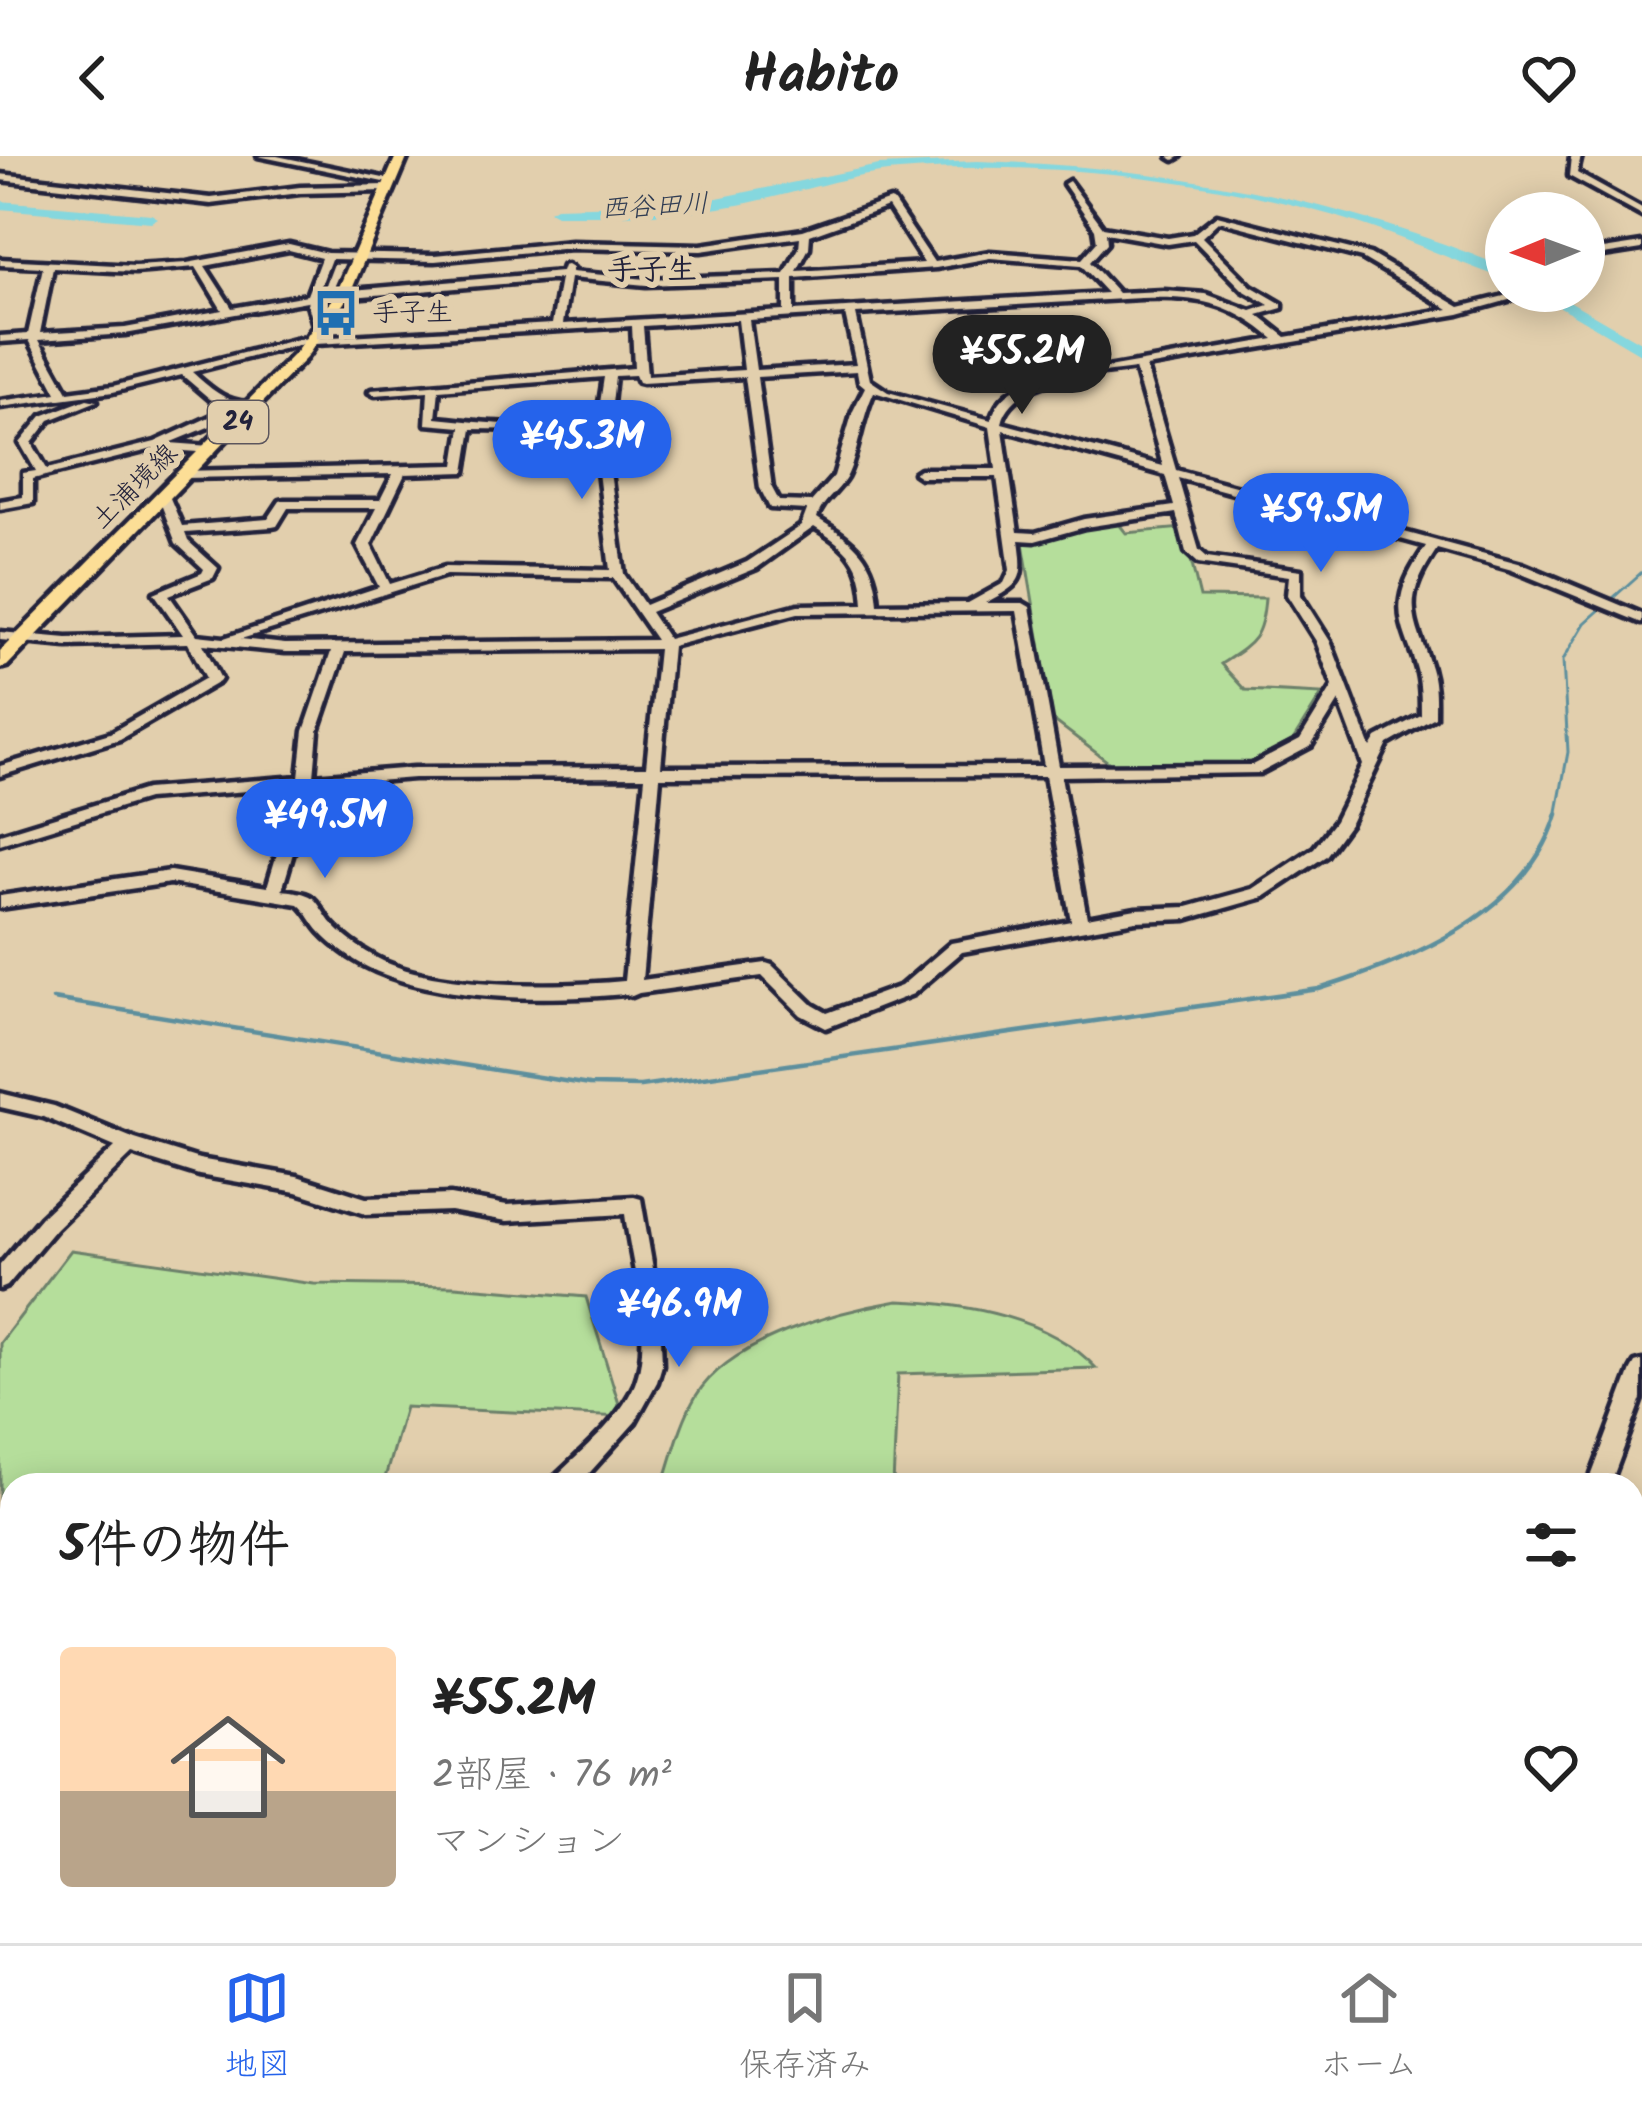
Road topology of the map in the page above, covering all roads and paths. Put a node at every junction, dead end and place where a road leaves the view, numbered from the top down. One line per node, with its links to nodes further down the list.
1 (263, 156): 5 (street)
2 (402, 156): 5 (main road, 土浦境線 / 24)
3 (1576, 156): 7 (street)
4 (0, 176): 5 (street)
5 (388, 184): 15 (main road, 土浦境線 / 24)
6 (1069, 184): 8 (street)
7 (1642, 213)
8 (1100, 229): 10 (street); 17 (street)
9 (805, 232): 11 (street); 20 (street); 22 (street)
10 (1196, 237): 28 (street); 31 (street)
11 (571, 245): 15 (street); 21 (street)
12 (1642, 246): 13 (street)
13 (1605, 252)
14 (327, 256): 15 (street); 19 (street); 25 (street)
15 (359, 257): 23 (main road, 土浦境線 / 24)
16 (0, 262): 18 (street)
17 (1084, 262): 20 (street); 24 (street)
18 (49, 264): 19 (street); 36 (street)
19 (199, 265): 29 (street)
20 (931, 265): 22 (street)
21 (566, 274): 22 (street); 23 (street); 34 (street)
22 (789, 276): 30 (street)
23 (343, 294): 25 (street); 35 (main road, 土浦境線 / 24)
24 (1115, 296): 27 (street); 31 (street)
25 (311, 297): 29 (street); 35 (street)
26 (1485, 304): 28 (street)
27 (850, 311): 30 (street); 40 (street)
28 (1459, 311): 38 (street)
29 (229, 312): 36 (street)
30 (789, 315): 32 (street)
31 (1248, 315): 38 (street)
32 (743, 318): 33 (street); 44 (street)
33 (638, 324): 34 (street); 42 (street)
34 (557, 328): 35 (street)
35 (315, 335): 41 (street); 51 (main road, 土浦境線 / 24)
36 (33, 338): 37 (street); 49 (street)
37 (0, 339)
38 (1284, 341): 39 (street)
39 (1140, 365): 54 (street); 60 (street)
40 (859, 367): 44 (street); 47 (street)
41 (183, 370): 45 (street); 51 (street)
42 (640, 371): 43 (street); 44 (street)
43 (610, 374): 46 (street); 52 (street)
44 (749, 374): 67 (street)
45 (122, 388): 49 (street); 61 (street)
46 (434, 388): 48 (street); 53 (street)
47 (871, 388): 54 (street); 67 (street)
48 (375, 392)
49 (65, 397): 50 (street)
50 (0, 404)
51 (247, 406): 55 (street); 56 (main road, 土浦境線 / 24)
52 (588, 420): 53 (street); 71 (street)
53 (467, 424): 57 (street)
54 (996, 425): 59 (street); 60 (street)
55 (146, 447): 56 (street); 61 (street)
56 (210, 450): 62 (main road, 土浦境線 / 24)
57 (401, 470): 62 (street); 65 (street)
58 (920, 473): 59 (street)
59 (1004, 473): 69 (street)
60 (1173, 473): 66 (street); 70 (street)
61 (44, 474): 64 (street)
62 (185, 474): 63 (main road, 土浦境線 / 24)
63 (160, 500): 68 (street); 78 (main road, 土浦境線 / 24)
64 (0, 505)
65 (383, 505): 68 (street); 72 (street)
66 (1182, 508): 69 (street); 84 (street)
67 (813, 513): 74 (street); 75 (street)
68 (177, 530): 79 (street)
69 (1015, 536): 73 (street)
70 (1434, 543): 76 (street); 85 (street)
71 (617, 574): 72 (street); 75 (street)
72 (387, 591): 80 (street)
73 (964, 605): 74 (street); 87 (street)
74 (871, 606): 81 (street)
75 (642, 610): 81 (street)
76 (1642, 619)
77 (0, 636): 78 (street)
78 (23, 639): 79 (street); 83 (main road, 土浦境線 / 24)
79 (193, 639): 80 (street); 86 (street)
80 (220, 641): 82 (street)
81 (665, 644): 82 (street); 88 (street)
82 (339, 649): 89 (street)
83 (0, 662)
84 (1340, 687): 85 (street); 87 (street)
85 (1370, 764): 93 (street)
86 (0, 771)
87 (1055, 772): 88 (street); 93 (street)
88 (650, 775): 89 (street); 94 (street)
89 (306, 783): 90 (street); 91 (street)
90 (0, 839)
91 (274, 891): 92 (street); 94 (street)
92 (0, 902)
93 (1080, 927): 94 (street)
94 (632, 990)
95 (0, 1100): 96 (street)
96 (129, 1145): 97 (street); 99 (street)
97 (0, 1280)
98 (1642, 1370): 100 (street)
99 (574, 1473)
100 (1603, 1473)

